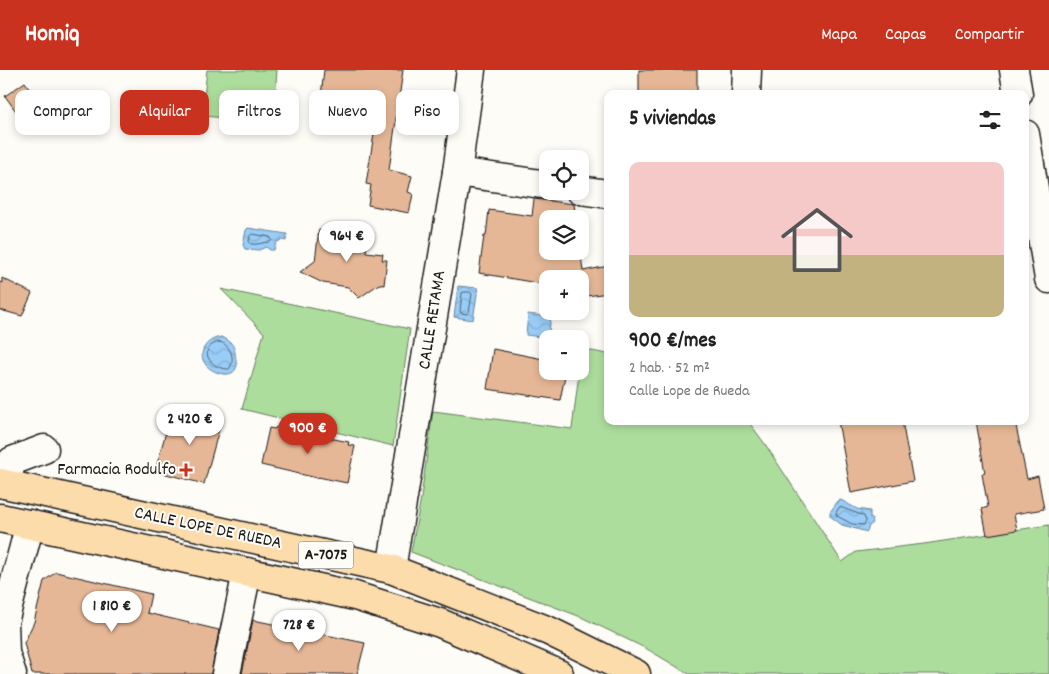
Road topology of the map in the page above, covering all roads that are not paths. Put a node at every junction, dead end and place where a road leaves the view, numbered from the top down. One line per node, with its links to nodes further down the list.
1 (471, 70): 7 (street, CALLE RETAMA)
2 (747, 70): 4 (street)
3 (1014, 70): 5 (street)
4 (746, 90)
5 (1017, 90)
6 (1029, 158): 11 (street)
7 (457, 172): 8 (street); 16 (street, CALLE RETAMA)
8 (539, 185)
9 (589, 191): 10 (street)
10 (604, 193)
11 (1049, 279)
12 (44, 450): 13 (street)
13 (6, 468): 16 (main road, CALLE LOPE DE RUEDA / A-7075)
14 (0, 518): 15 (main road, CALLE LOPE DE RUEDA / A-7075)
15 (30, 524): 17 (main road, CALLE LOPE DE RUEDA / A-7075); 18 (street)
16 (391, 569): 21 (main road, CALLE LOPE DE RUEDA / A-7075)
17 (247, 572): 19 (street); 20 (main road, CALLE LOPE DE RUEDA / A-7075)
18 (12, 674)
19 (226, 674)
20 (560, 674)
21 (636, 674)

